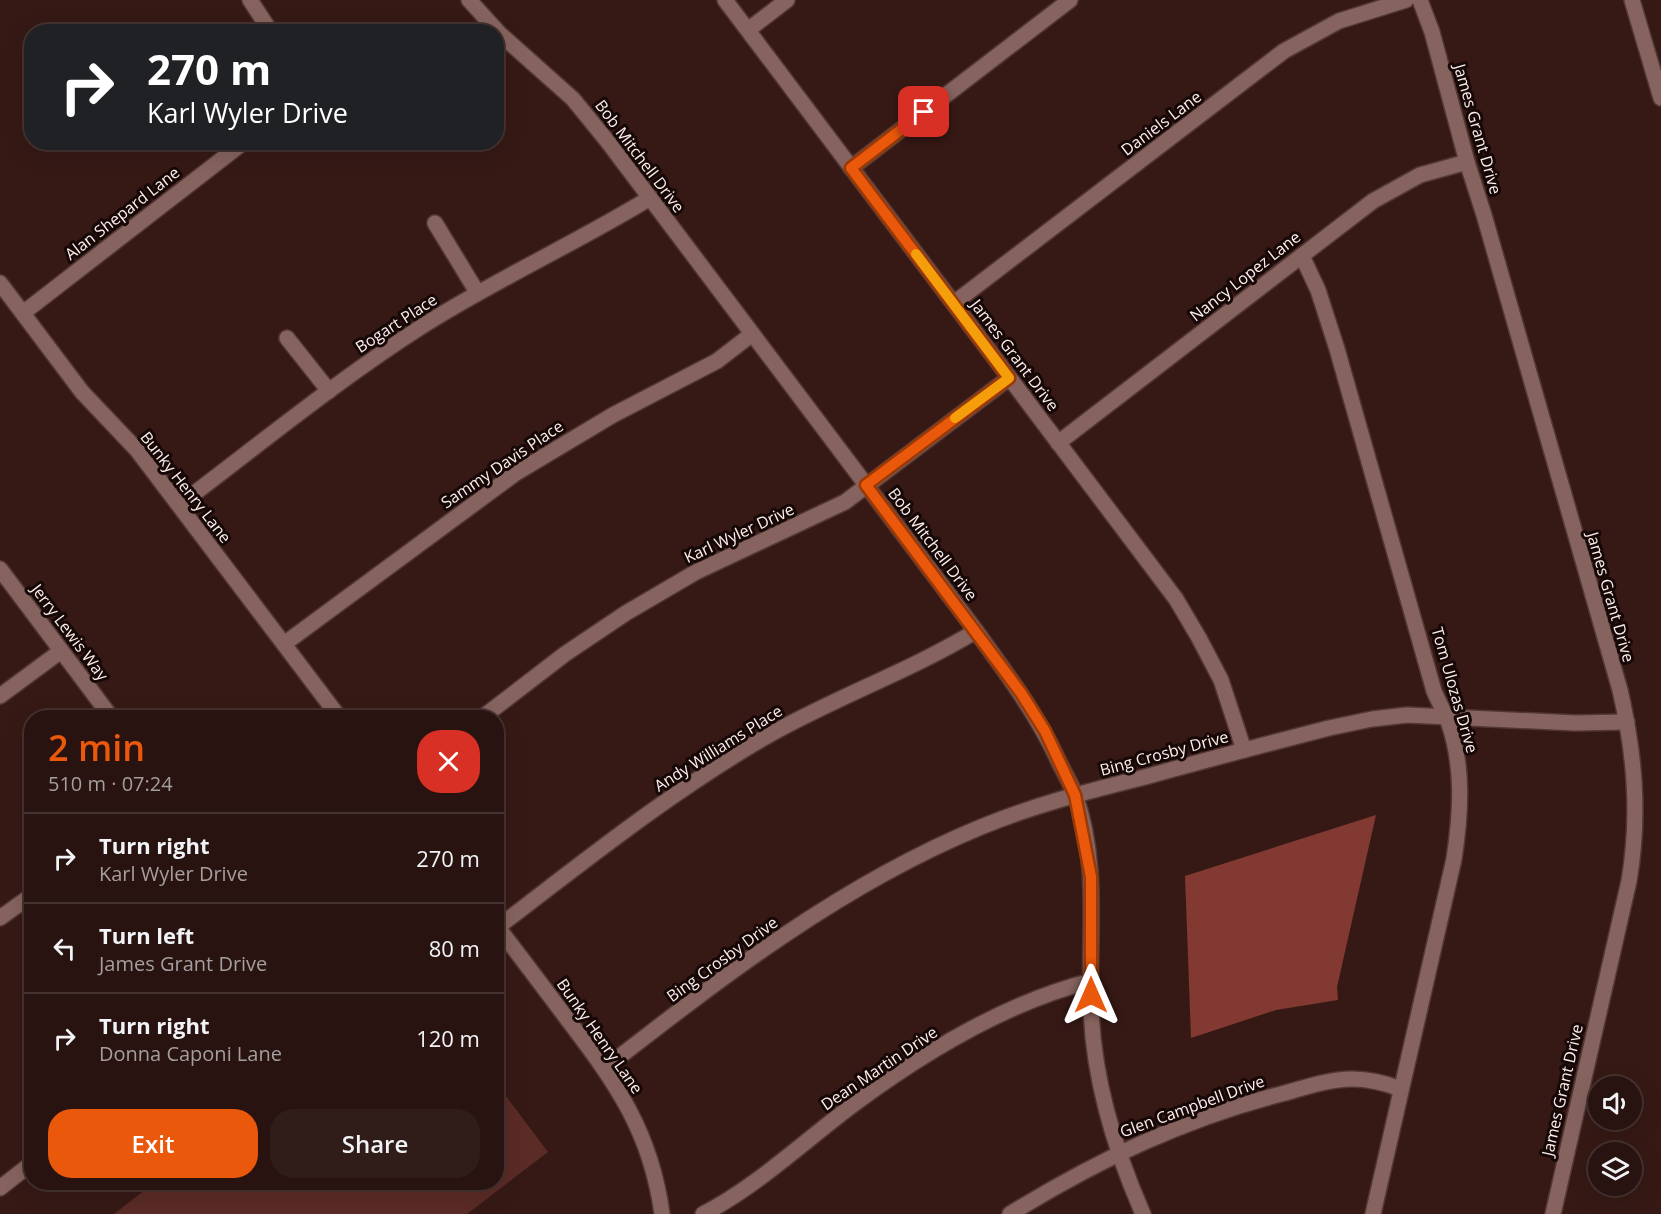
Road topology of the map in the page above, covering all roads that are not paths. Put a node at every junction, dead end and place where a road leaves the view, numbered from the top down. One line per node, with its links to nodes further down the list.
1 (249, 0): 9 (street)
2 (469, 0): 10 (street, Bob Mitchell Drive)
3 (725, 0): 11 (street, James Grant Drive)
4 (787, 0): 11 (street)
5 (1070, 0): 16 (street)
6 (1406, 0): 22 (street, Daniels Lane)
7 (1420, 0): 15 (street, James Grant Drive)
8 (1632, 0): 13 (street)
9 (266, 24)
10 (491, 24)
11 (748, 30): 16 (street, James Grant Drive)
12 (504, 38): 17 (street, Bob Mitchell Drive)
13 (1660, 88)
14 (234, 150): 23 (street, Alan Shepard Lane)
15 (1467, 162): 19 (street, Nancy Lopez Lane); 40 (street, James Grant Drive)
16 (851, 168): 22 (street, James Grant Drive)
17 (650, 198): 21 (street, Bogart Place); 24 (street, Bob Mitchell Drive)
18 (435, 223): 21 (street)
19 (1302, 256): 28 (street, Nancy Lopez Lane); 39 (street, Tom Ulozas Drive)
20 (0, 283): 23 (street, Bunky Henry Lane)
21 (477, 292): 27 (street, Bogart Place)
22 (954, 303): 26 (street, James Grant Drive)
23 (23, 313): 30 (street, Bunky Henry Lane)
24 (752, 334): 29 (street, Bob Mitchell Drive); 33 (street, Sammy Davis Place)
25 (287, 338): 27 (street)
26 (1009, 378): 28 (street, James Grant Drive); 29 (street, Karl Wyler Drive)
27 (328, 391): 30 (street, Bogart Place)
28 (1058, 443): 41 (street, James Grant Drive)
29 (866, 485): 32 (street, Bob Mitchell Drive); 38 (street, Karl Wyler Drive)
30 (179, 505): 33 (street, Bunky Henry Lane)
31 (0, 569): 34 (street, Jerry Lewis Way)
32 (976, 631): 42 (street, Bob Mitchell Drive); 45 (street, Andy Williams Place)
33 (284, 644): 37 (street, Bunky Henry Lane)
34 (61, 651): 35 (street); 36 (street, Jerry Lewis Way)
35 (0, 696)
36 (106, 710)
37 (334, 710)
38 (492, 710)
39 (1447, 719): 40 (street, Bing Crosby Drive); 41 (street, Bing Crosby Drive); 49 (street, Tom Ulozas Drive)
40 (1627, 722): 58 (street, James Grant Drive)
41 (1244, 750): 42 (street, Bing Crosby Drive)
42 (1075, 795): 47 (street, Bob Mitchell Drive); 48 (street, Bing Crosby Drive)
43 (24, 901): 44 (street)
44 (0, 918)
45 (504, 921)
46 (504, 935): 48 (street, Bunky Henry Lane)
47 (1091, 981): 50 (street, Bob Mitchell Drive); 54 (street, Dean Martin Drive)
48 (605, 1068): 53 (street, Bunky Henry Lane)
49 (1401, 1089): 50 (street, Glen Campbell Drive); 57 (street, Tom Ulozas Drive)
50 (1120, 1151): 55 (street, Glen Campbell Drive); 56 (street, Bob Mitchell Drive)
51 (24, 1169): 52 (street)
52 (0, 1188)
53 (662, 1214)
54 (703, 1214)
55 (1010, 1214)
56 (1143, 1214)
57 (1373, 1214)
58 (1553, 1214)

